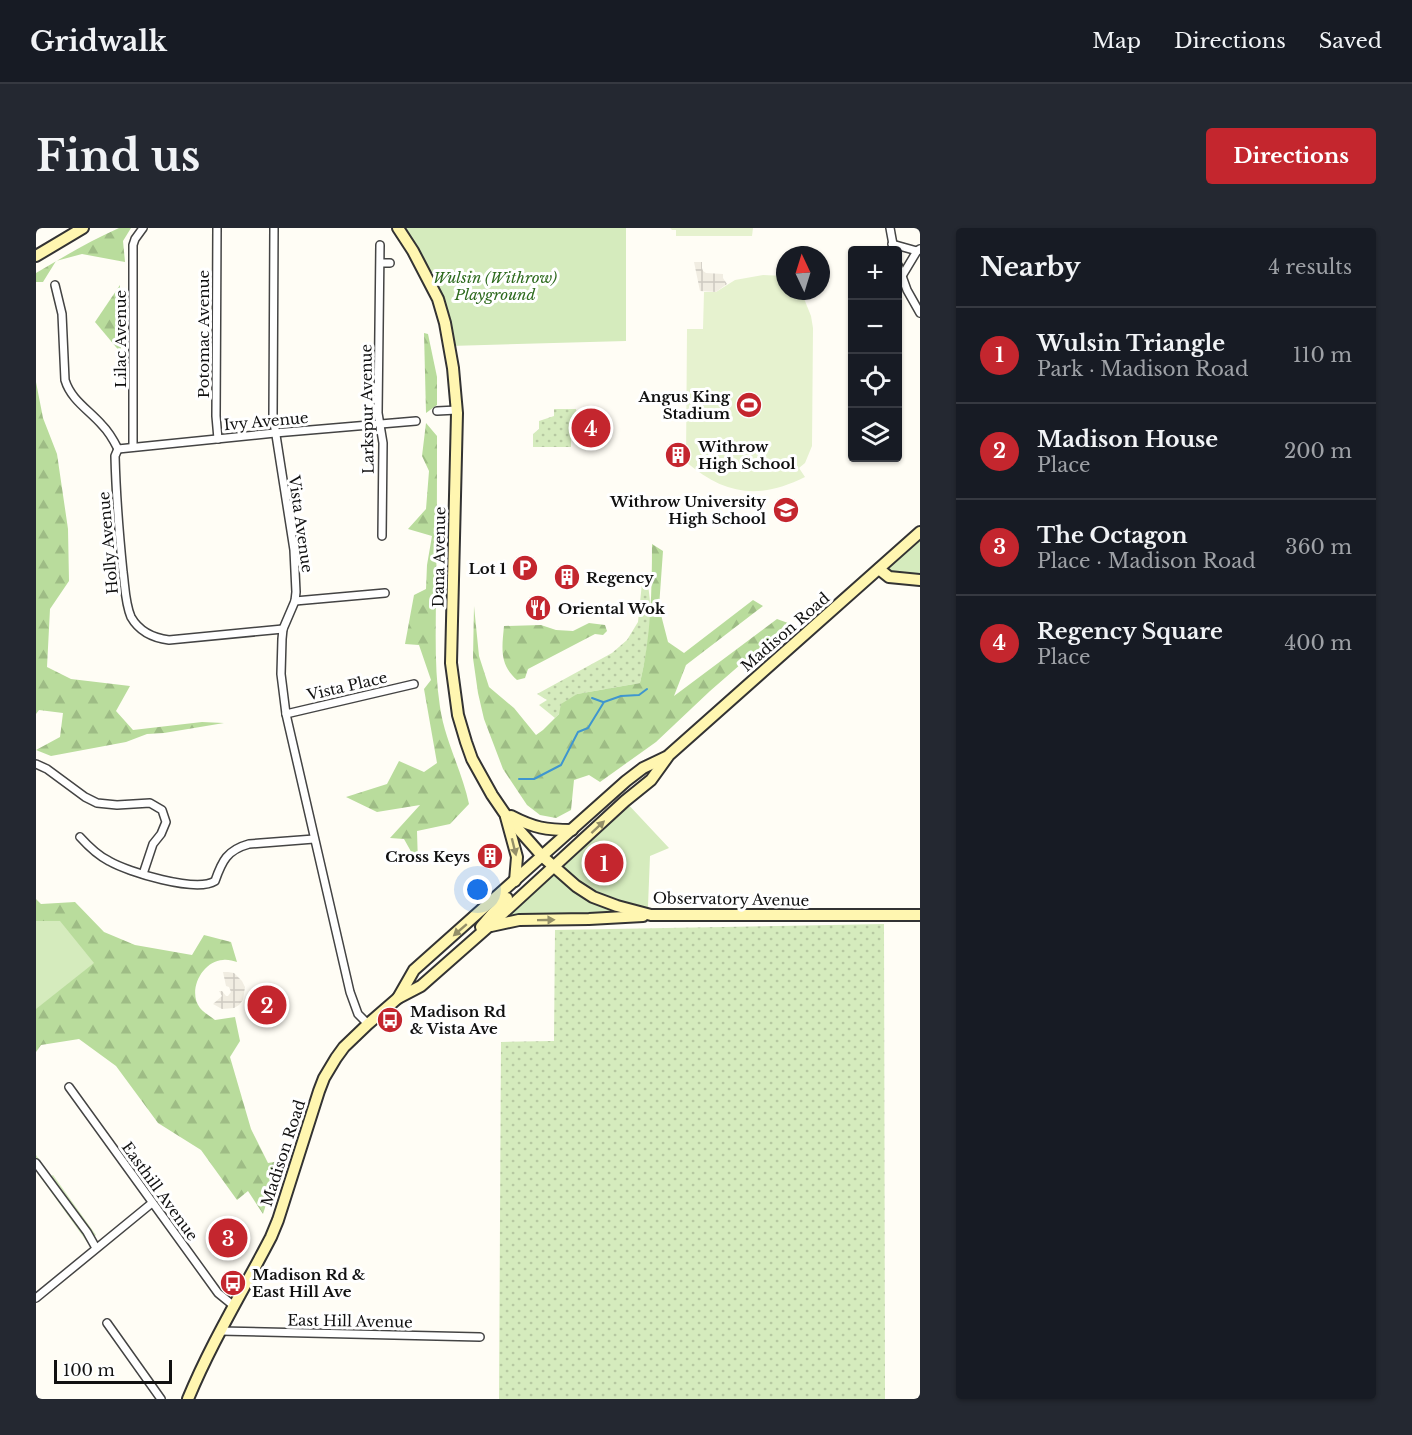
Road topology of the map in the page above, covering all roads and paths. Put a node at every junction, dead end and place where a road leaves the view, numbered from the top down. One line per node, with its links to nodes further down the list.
1 (83, 228): 11 (main road)
2 (217, 228): 22 (street, Potomac Avenue)
3 (274, 228): 21 (street, Vista Avenue)
4 (398, 228): 17 (main road, Dana Avenue)
5 (890, 228): 8 (street)
6 (141, 230): 23 (street, Lilac Avenue)
7 (380, 245): 13 (street, Larkspur Avenue)
8 (893, 246)
9 (902, 248): 10 (street)
10 (918, 250): 14 (street)
11 (36, 256)
12 (390, 262): 13 (street)
13 (381, 263): 20 (street, Larkspur Avenue)
14 (902, 276): 16 (street)
15 (55, 285): 24 (street)
16 (920, 313)
17 (457, 410): 18 (street); 36 (main road, Dana Avenue)
18 (437, 411)
19 (416, 421): 20 (street, Ivy Avenue)
20 (380, 423): 21 (street, Ivy Avenue); 26 (street, Larkspur Avenue)
21 (275, 433): 22 (street, Ivy Avenue); 30 (street, Vista Avenue)
22 (218, 439): 23 (street, Ivy Avenue)
23 (133, 447): 24 (street, Ivy Avenue)
24 (118, 449): 31 (street, Holly Avenue)
25 (920, 532): 27 (main road, Madison Road)
26 (382, 536)
27 (879, 569): 28 (main road); 34 (main road, Madison Road)
28 (920, 580)
29 (385, 593): 30 (street)
30 (295, 601): 31 (street, Vista Avenue)
31 (283, 629): 33 (street, Vista Avenue)
32 (414, 684): 33 (street, Vista Place)
33 (285, 714): 39 (street, Vista Avenue)
34 (669, 755): 37 (main road, Madison Road); 41 (main road, Madison Road, one-way to 34)
35 (36, 764): 42 (street)
36 (505, 814): 37 (main road); 40 (main road, Dana Avenue); 43 (main road, one-way to 43)
37 (572, 830): 40 (main road, Madison Road)
38 (80, 837): 42 (street)
39 (314, 840): 42 (street); 49 (street, Vista Avenue)
40 (543, 856): 41 (main road, Dana Avenue); 43 (main road, Madison Road); 47 (main road)
41 (555, 867): 44 (main road, Observatory Avenue); 46 (main road, Madison Road)
42 (143, 874)
43 (515, 882): 48 (main road, Madison Road, one-way to 48)
44 (651, 915): 45 (main road, Observatory Avenue); 46 (main road, one-way to 44)
45 (920, 915)
46 (488, 927): 47 (main road, Madison Road)
47 (467, 946): 48 (main road, Madison Road)
48 (398, 998): 49 (main road, Madison Road)
49 (368, 1024): 55 (main road, Madison Road)
50 (69, 1087): 52 (street, Easthill Avenue)
51 (36, 1163): 53 (street)
52 (152, 1203): 53 (street); 55 (street, Easthill Avenue)
53 (96, 1248): 54 (street)
54 (36, 1298)
55 (234, 1305): 57 (main road, Madison Road)
56 (107, 1323): 59 (street)
57 (220, 1331): 58 (street, East Hill Avenue); 60 (main road, Madison Road)
58 (480, 1337)
59 (161, 1399)
60 (188, 1399)

